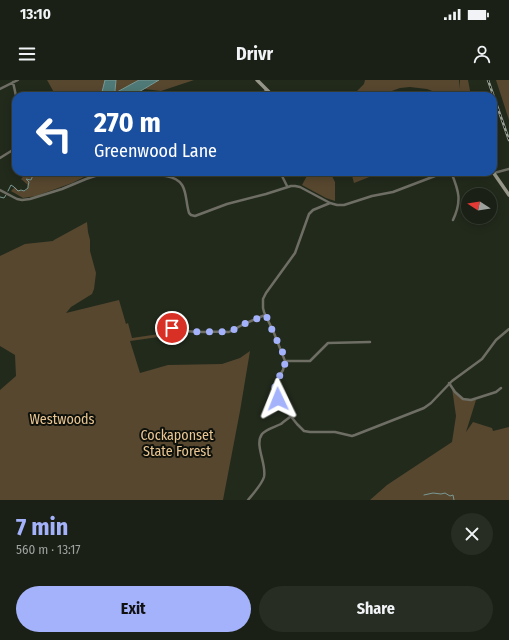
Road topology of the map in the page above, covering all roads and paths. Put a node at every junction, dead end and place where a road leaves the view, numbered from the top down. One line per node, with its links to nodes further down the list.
1 (18, 80): 3 (street)
2 (257, 80): 5 (main road)
3 (13, 82): 4 (street); 6 (street)
4 (0, 88)
5 (266, 90): 7 (main road)
6 (15, 92)
7 (268, 92)
8 (12, 150): 9 (street)
9 (0, 158)
10 (509, 169): 11 (street)
11 (497, 172)
12 (95, 176): 20 (street)
13 (163, 176): 18 (street)
14 (282, 176): 19 (street)
15 (435, 176): 22 (street)
16 (453, 176): 23 (street)
17 (496, 176): 21 (main road)
18 (172, 177): 19 (street)
19 (286, 186): 22 (street)
20 (0, 190)
21 (509, 195)
22 (330, 203): 24 (street)
23 (453, 220)
24 (266, 315): 25 (street); 28 (street)
25 (172, 328)
26 (509, 329): 29 (street)
27 (370, 342): 28 (street)
28 (285, 361): 31 (street)
29 (449, 383): 30 (street); 31 (street)
30 (500, 388)
31 (291, 416): 32 (street)
32 (248, 500)

